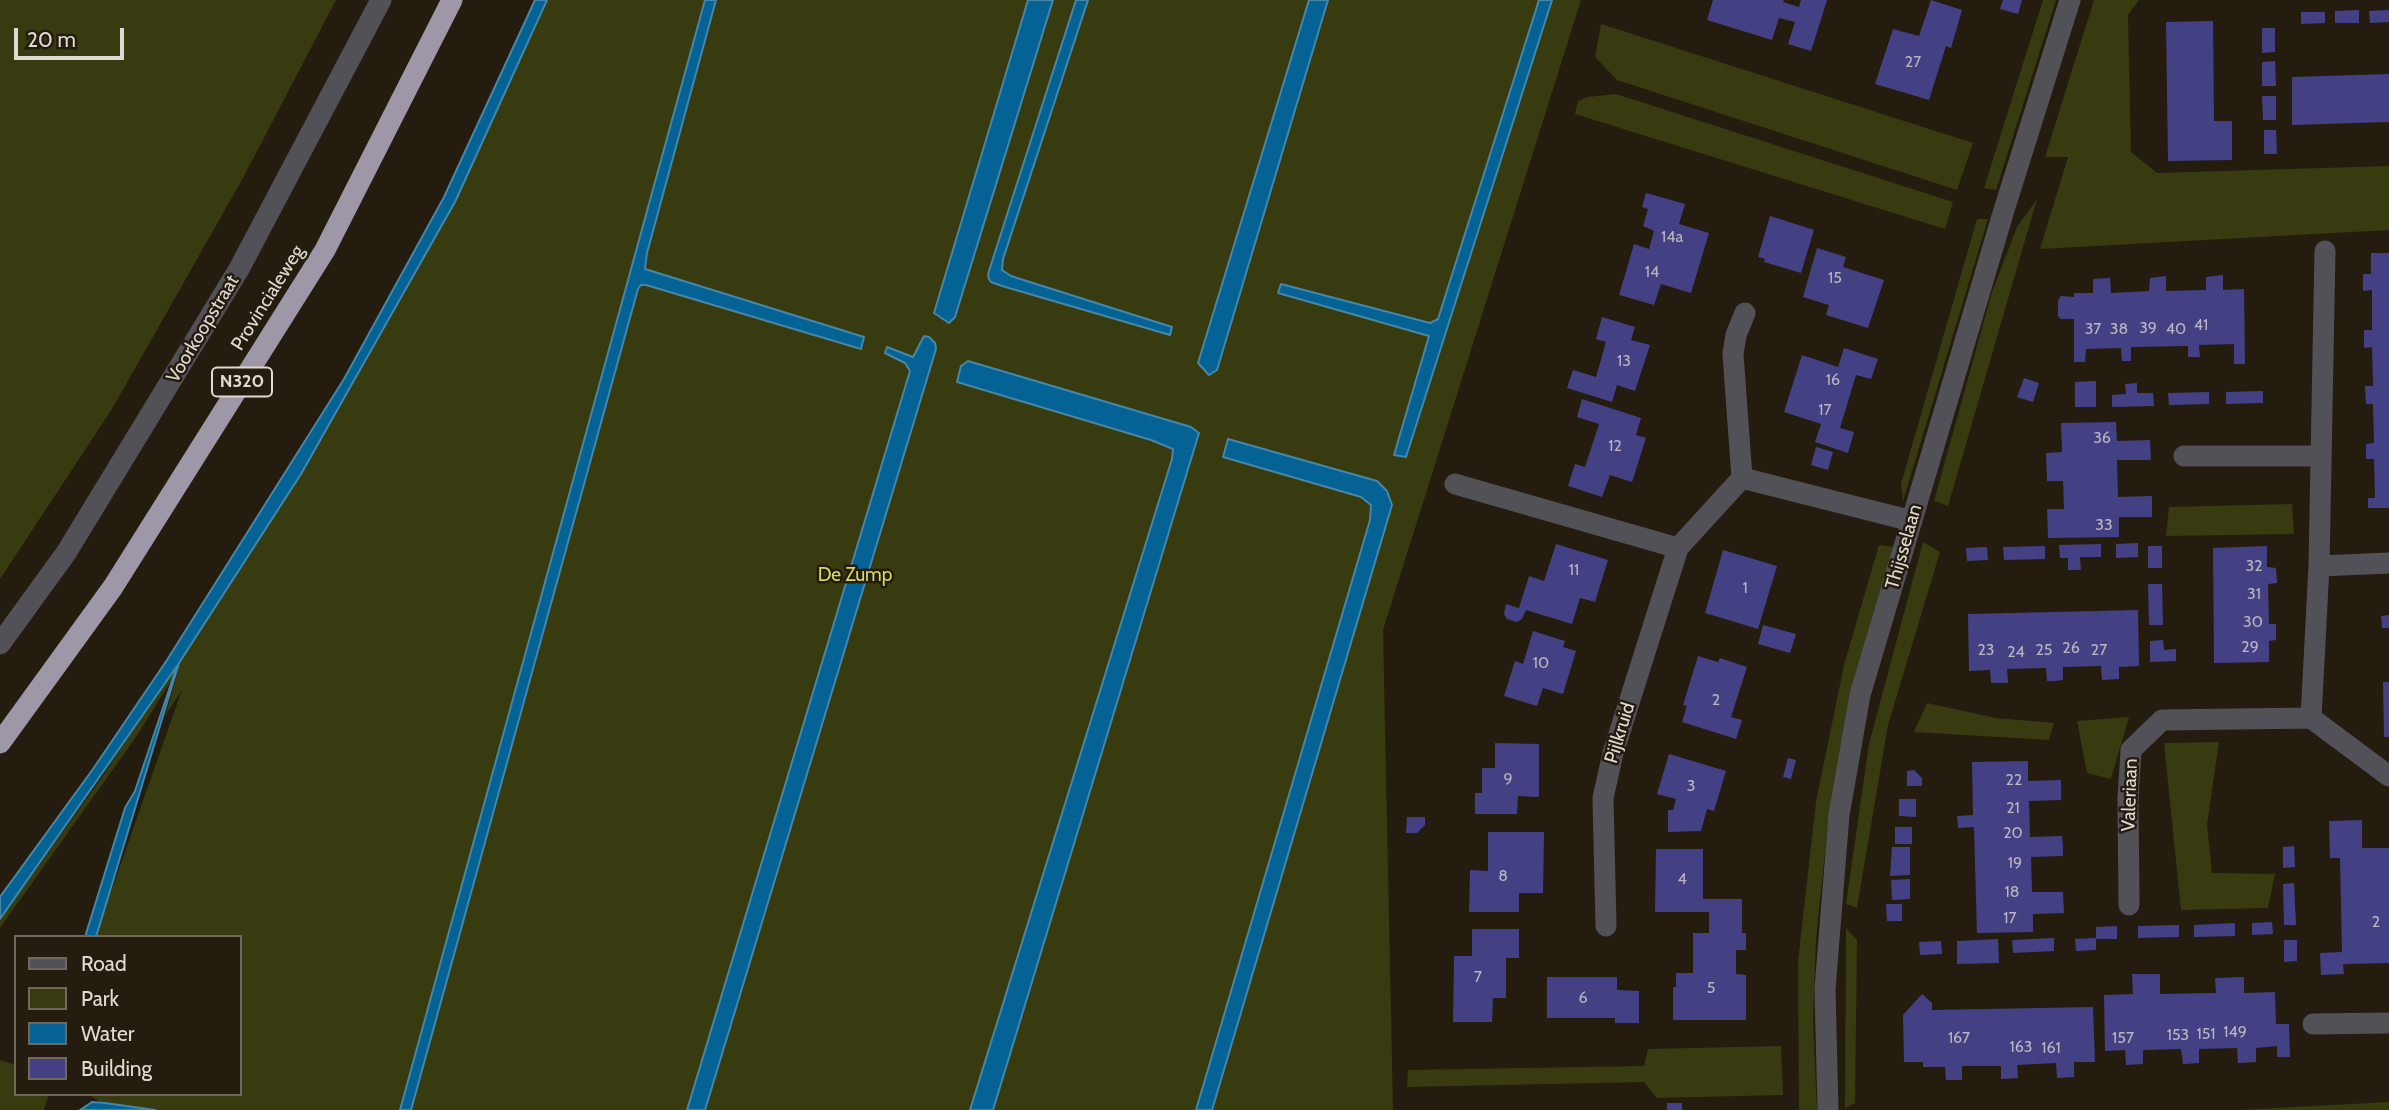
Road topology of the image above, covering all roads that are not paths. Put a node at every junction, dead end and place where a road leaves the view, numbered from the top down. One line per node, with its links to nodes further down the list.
1 (381, 0): 14 (street, Voorkoopstraat)
2 (452, 0): 16 (highway, Provincialeweg / N320)
3 (2070, 0): 10 (street, Thijsselaan)
4 (2325, 251): 7 (street)
5 (1745, 313): 8 (street)
6 (2184, 456): 7 (street)
7 (2321, 456): 13 (street)
8 (1742, 478): 10 (street); 11 (street, Pijlkruid)
9 (1455, 484): 11 (street)
10 (1912, 521): 22 (street, Thijsselaan)
11 (1678, 548): 19 (street, Pijlkruid)
12 (2389, 562): 13 (street)
13 (2319, 566): 15 (street)
14 (0, 644)
15 (2311, 718): 17 (street); 18 (street, Valeriaan)
16 (0, 743)
17 (2389, 776)
18 (2129, 905)
19 (1606, 926)
20 (2389, 1023): 21 (street)
21 (2313, 1024)
22 (1828, 1110)

